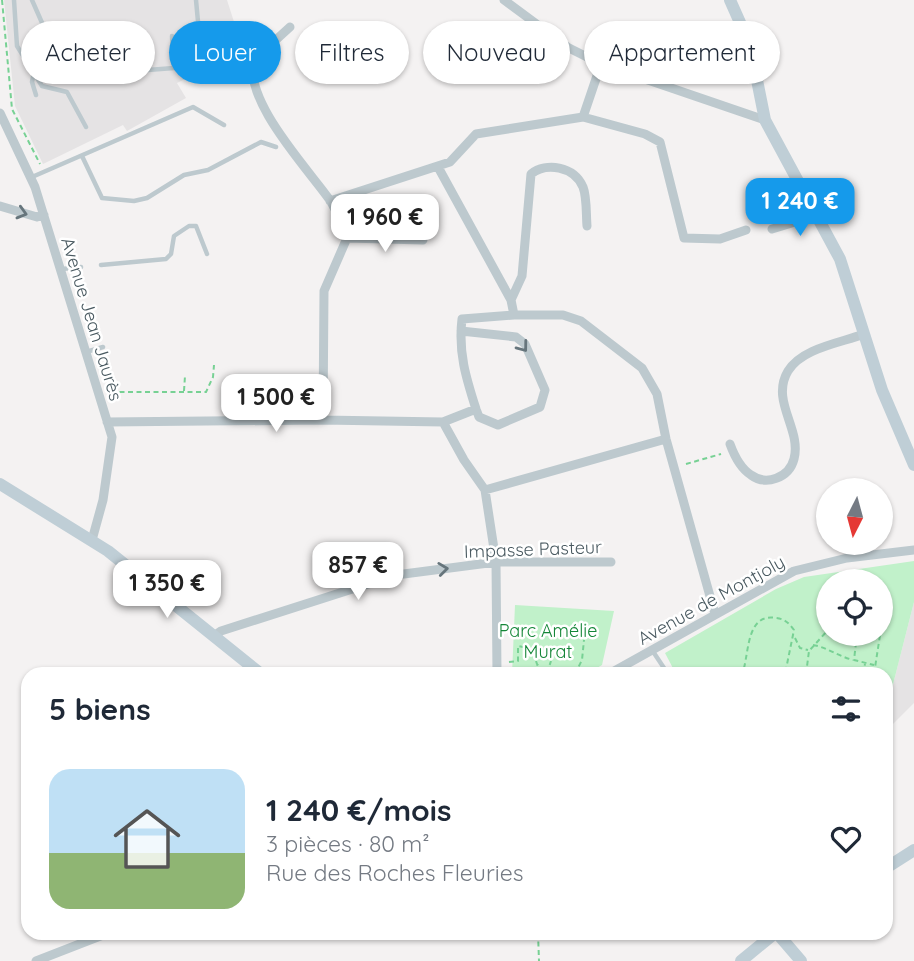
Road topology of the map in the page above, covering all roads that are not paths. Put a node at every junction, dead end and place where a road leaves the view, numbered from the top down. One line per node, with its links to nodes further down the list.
1 (13, 0): 8 (lane)
2 (32, 0): 10 (lane)
3 (196, 0): 6 (lane)
4 (504, 0): 9 (street)
5 (730, 0): 18 (street)
6 (198, 21)
7 (290, 27): 25 (street)
8 (21, 52)
9 (584, 56)
10 (169, 68)
11 (33, 84): 15 (lane)
12 (41, 84): 20 (lane)
13 (594, 84): 17 (street)
14 (660, 84): 18 (street)
15 (36, 95)
16 (0, 113): 24 (street, Avenue Jean Jaurès)
17 (583, 117): 23 (street); 31 (street)
18 (765, 120): 28 (street)
19 (223, 125): 22 (lane)
20 (86, 127)
21 (275, 147): 22 (lane)
22 (82, 156): 24 (lane)
23 (438, 167): 25 (street); 38 (street)
24 (31, 178): 27 (street, Avenue Jean Jaurès)
25 (330, 201): 32 (street)
26 (0, 206): 27 (street, one-way to 27)
27 (44, 215): 37 (street, Avenue Jean Jaurès)
28 (818, 215): 30 (street); 41 (street)
29 (587, 226): 38 (street)
30 (772, 229)
31 (746, 230)
32 (347, 238): 33 (street); 45 (street)
33 (423, 240)
34 (206, 254): 35 (lane)
35 (101, 265)
36 (81, 267): 37 (lane)
37 (61, 269): 43 (street, Avenue Jean Jaurès)
38 (511, 300): 39 (street)
39 (514, 315): 40 (street); 48 (street)
40 (461, 331): 44 (street); 44 (street, one-way to 44)
41 (864, 334): 49 (street); 50 (street)
42 (103, 347): 43 (lane)
43 (85, 352): 46 (street, Avenue Jean Jaurès)
44 (476, 409): 47 (street)
45 (323, 419): 46 (street); 47 (street)
46 (107, 422): 53 (street, Avenue Jean Jaurès)
47 (443, 422): 52 (street)
48 (666, 439): 52 (street); 57 (street)
49 (731, 447)
50 (913, 460)
51 (0, 484): 53 (street)
52 (485, 490): 55 (street)
53 (92, 540): 58 (street)
54 (914, 550): 57 (street, Avenue de Montjoly)
55 (496, 562): 56 (street, Impasse Pasteur); 58 (street, Impasse Pasteur, one-way to 55); 61 (street)
56 (611, 562)
57 (715, 614): 59 (street, Avenue de Montjoly)
58 (214, 636): 60 (street)
59 (652, 650): 62 (street, Avenue de Montjoly); 63 (lane)
60 (252, 667)
61 (498, 667)
62 (622, 667)
63 (663, 667)
64 (914, 850): 65 (street)
65 (893, 864)
66 (90, 940): 69 (street)
67 (767, 940): 70 (street)
68 (782, 940): 71 (street)
69 (36, 961)
70 (741, 961)
71 (801, 961)

